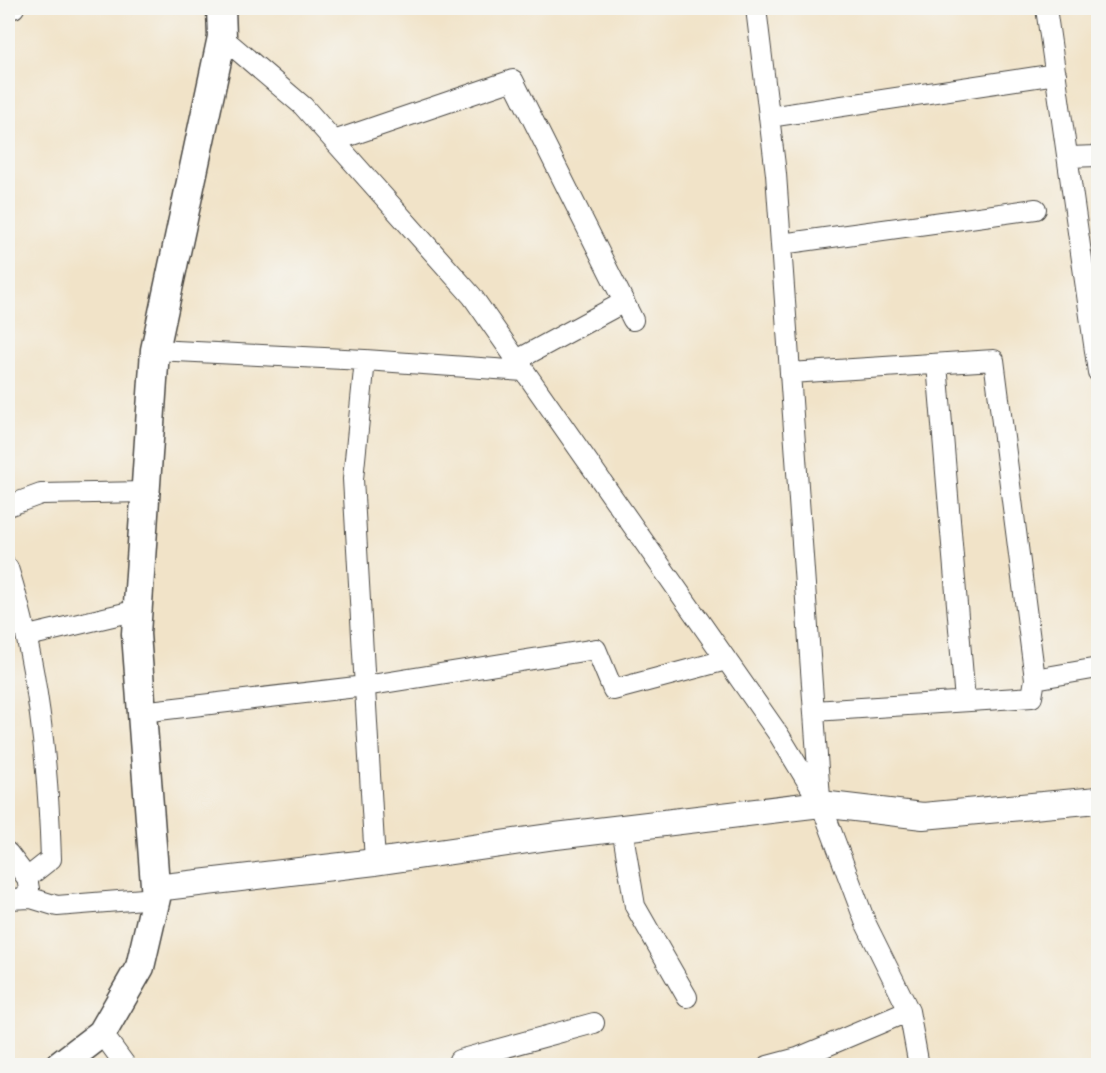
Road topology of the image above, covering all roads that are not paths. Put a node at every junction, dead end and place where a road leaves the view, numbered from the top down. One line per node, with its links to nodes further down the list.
1 (8, 8): 2 (street)
2 (14, 8)
3 (221, 8): 6 (main road)
4 (756, 8): 8 (street)
5 (1046, 8): 7 (street)
6 (222, 37): 9 (street); 16 (main road)
7 (1056, 74): 8 (street); 11 (street)
8 (769, 117): 13 (street)
9 (334, 141): 14 (street); 20 (street)
10 (1098, 156): 11 (street)
11 (1068, 157): 17 (street)
12 (1036, 209): 13 (street)
13 (781, 244): 22 (street)
14 (624, 302): 15 (street); 20 (street)
15 (633, 320)
16 (155, 350): 18 (street); 23 (main road)
17 (1097, 350): 21 (street)
18 (365, 360): 20 (street); 31 (street)
19 (938, 364): 22 (street); 30 (street); 32 (street)
20 (520, 366): 28 (street)
21 (1098, 372)
22 (790, 373): 33 (street)
23 (146, 492): 24 (street); 26 (main road)
24 (8, 506)
25 (8, 568): 27 (street)
26 (138, 610): 27 (street); 34 (main road)
27 (27, 636): 40 (street)
28 (726, 660): 31 (street); 36 (street)
29 (1098, 668): 30 (street)
30 (1035, 680): 32 (street)
31 (365, 686): 34 (street); 39 (street)
32 (965, 701): 33 (street)
33 (814, 711): 36 (street)
34 (141, 712): 41 (main road)
35 (1098, 800): 36 (street)
36 (820, 804): 37 (street); 45 (street)
37 (622, 828): 39 (street); 44 (street)
38 (8, 853): 40 (street)
39 (375, 862): 41 (street)
40 (27, 878): 42 (street)
41 (156, 893): 42 (street); 47 (main road)
42 (31, 898): 43 (street)
43 (8, 899)
44 (687, 998)
45 (909, 1011): 48 (street); 53 (street)
46 (594, 1023): 51 (street)
47 (102, 1033): 49 (main road); 50 (street)
48 (799, 1062): 52 (street)
49 (58, 1065)
50 (126, 1065)
51 (460, 1065)
52 (768, 1065)
53 (919, 1065)

